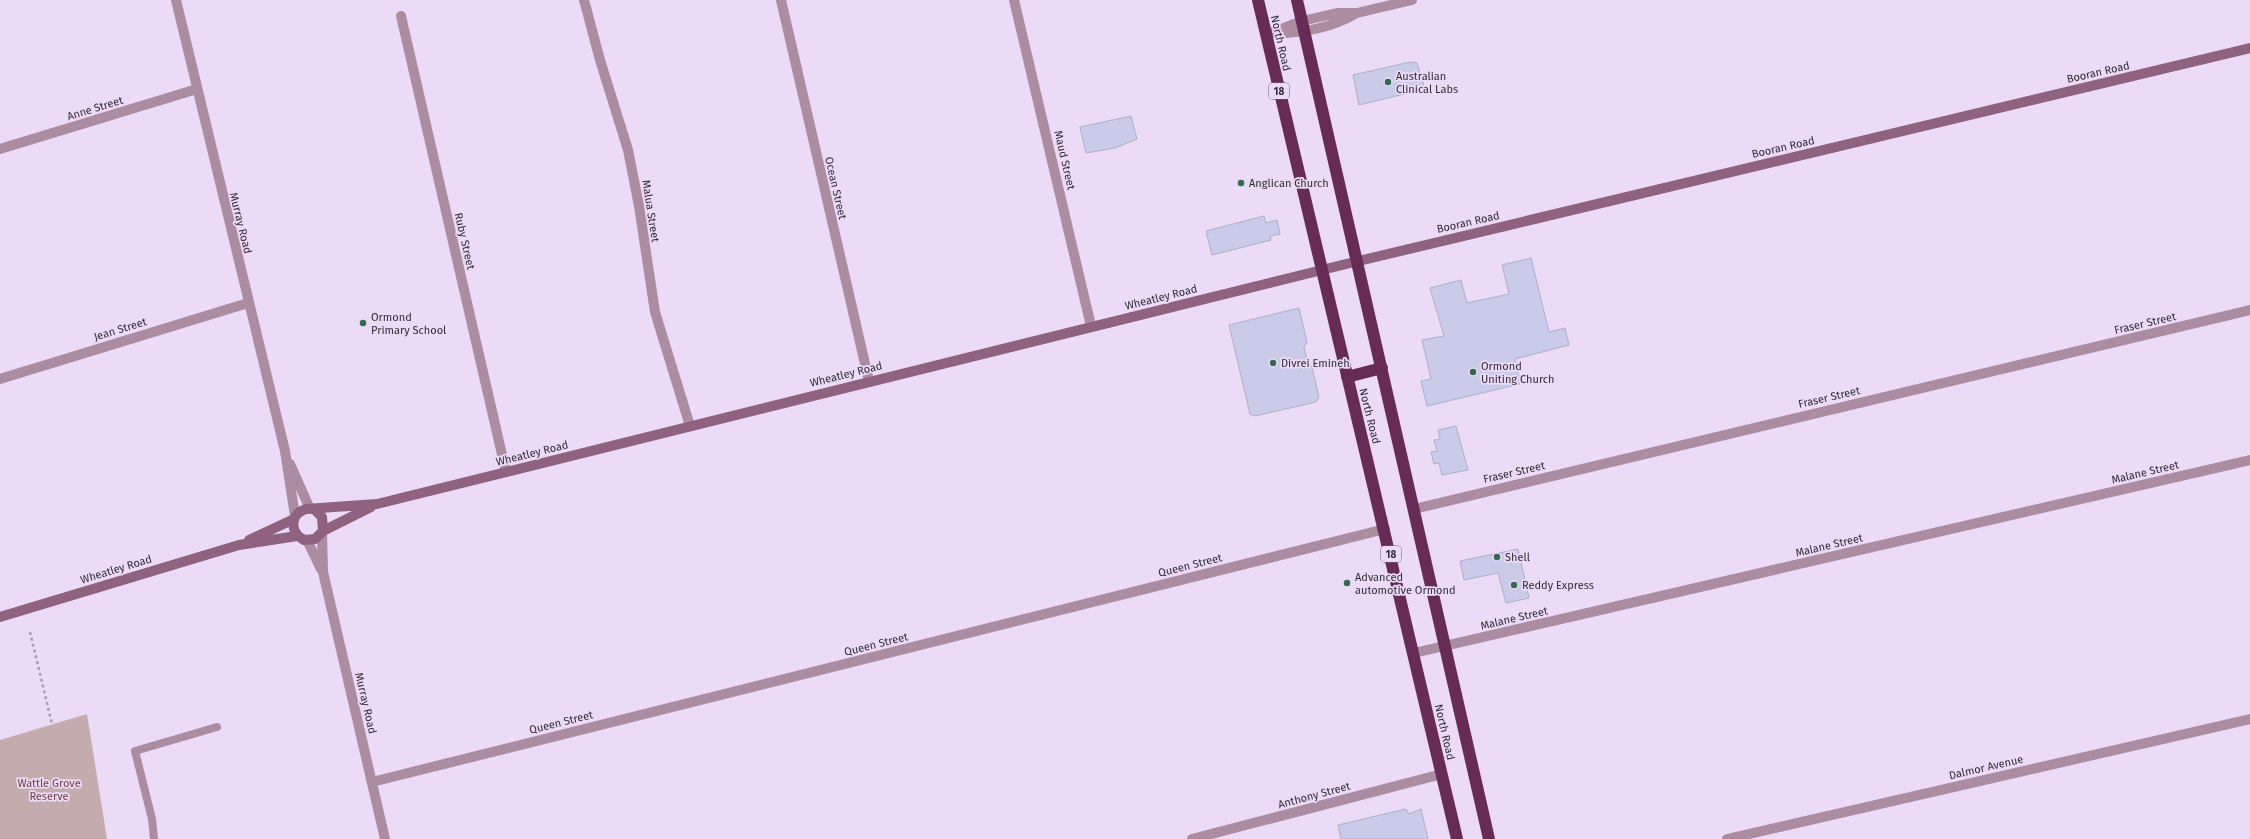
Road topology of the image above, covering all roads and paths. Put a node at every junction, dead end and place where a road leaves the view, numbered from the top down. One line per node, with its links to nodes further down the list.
1 (176, 0): 12 (street, Murray Road)
2 (584, 0): 23 (street, Malua Street)
3 (781, 0): 22 (street, Ocean Street)
4 (1014, 0): 18 (street, Maud Street)
5 (1258, 0): 10 (highway, North Road / 18)
6 (1297, 0): 9 (highway, North Road)
7 (1412, 0): 9 (street)
8 (401, 16): 26 (street, Ruby Street)
9 (1304, 26): 10 (street); 14 (highway, North Road)
10 (1266, 35): 15 (highway, North Road / 18)
11 (2250, 48): 14 (street, Booran Road)
12 (197, 89): 13 (street, Anne Street); 16 (street, Murray Road)
13 (0, 149)
14 (1358, 261): 15 (street, Booran Road); 19 (highway, North Road)
15 (1322, 270): 18 (street, Wheatley Road); 20 (highway, North Road / 18)
16 (248, 303): 21 (street, Jean Street); 24 (street, Murray Road)
17 (2250, 310): 28 (street, Fraser Street)
18 (1092, 326): 22 (street, Wheatley Road)
19 (1382, 368): 20 (highway); 28 (highway, North Road)
20 (1347, 377): 31 (highway, North Road / 18)
21 (0, 379)
22 (869, 381): 23 (street, Wheatley Road)
23 (690, 426): 26 (street, Wheatley Road)
24 (284, 451): 29 (street, Murray Road); 30 (street, Murray Road)
25 (2250, 460): 39 (street, Malane Street)
26 (506, 472): 27 (street, Wheatley Road)
27 (377, 504): 29 (street, Wheatley Road); 32 (street, Wheatley Road)
28 (1414, 509): 39 (highway, North Road)
29 (312, 510): 30 (street); 32 (street)
30 (294, 518): 33 (street); 35 (street, Wheatley Road)
31 (1385, 529): 40 (highway, North Road / 18); 45 (street, Queen Street)
32 (322, 532): 34 (street); 36 (street, Murray Road)
33 (297, 536): 34 (street); 35 (street, Wheatley Road)
34 (307, 540): 36 (street, Murray Road)
35 (238, 545): 37 (street, Wheatley Road)
36 (323, 572): 45 (street, Murray Road)
37 (0, 617)
38 (30, 632): 42 (path)
39 (1444, 646): 40 (street, Malane Street); 50 (highway, North Road)
40 (1414, 653): 44 (highway, North Road / 18)
41 (2250, 719): 51 (street, Dalmor Avenue)
42 (52, 724)
43 (217, 727): 46 (lane)
44 (1442, 774): 48 (street, Anthony Street); 49 (highway, North Road / 18)
45 (372, 782): 47 (street, Murray Road)
46 (154, 839)
47 (386, 839)
48 (1192, 839)
49 (1457, 839)
50 (1489, 839)
51 (1726, 839)

